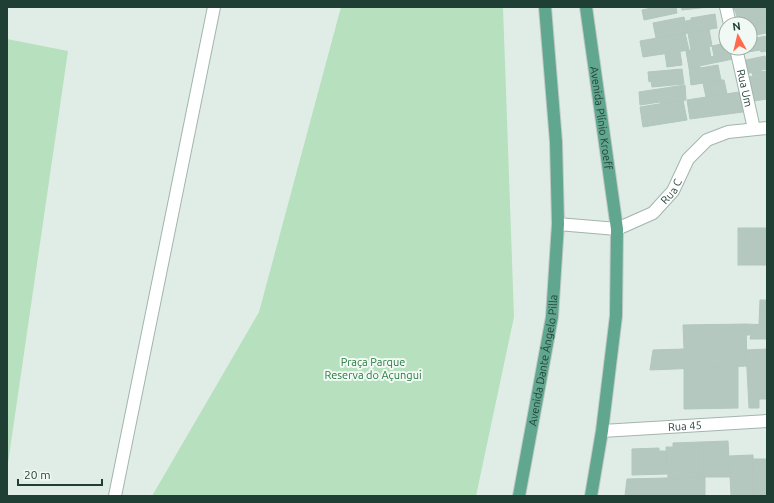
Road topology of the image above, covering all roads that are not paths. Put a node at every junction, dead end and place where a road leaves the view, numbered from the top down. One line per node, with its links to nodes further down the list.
1 (214, 7): 11 (street)
2 (545, 7): 7 (main road)
3 (586, 7): 8 (main road, Avenida Plínio Kroeff)
4 (738, 56): 6 (street, Rua Um)
5 (767, 128): 6 (street, Rua C)
6 (754, 129): 8 (street, Rua C)
7 (558, 224): 8 (street, Rua C); 12 (main road, Avenida Dante Ângelo Pilla)
8 (617, 229): 10 (main road)
9 (767, 421): 10 (street, Rua 45)
10 (602, 431): 13 (main road)
11 (115, 496)
12 (519, 496)
13 (590, 496)

